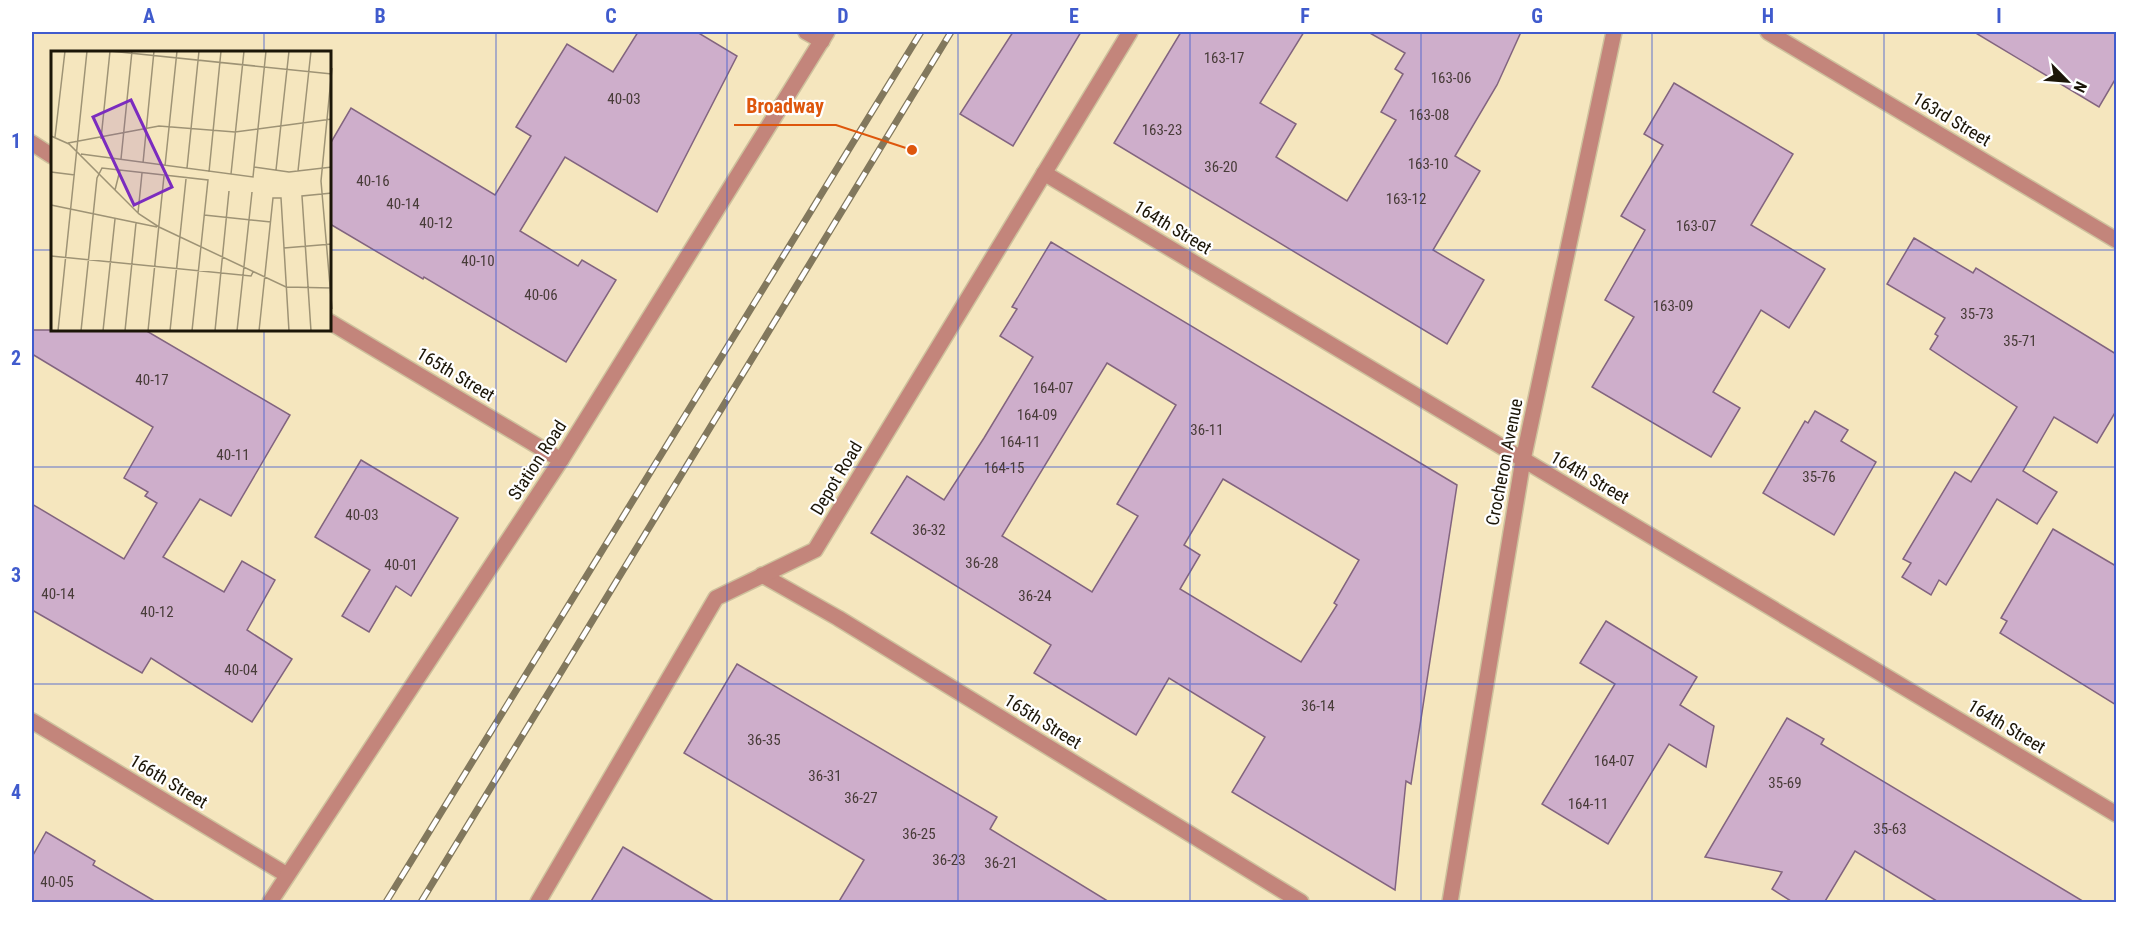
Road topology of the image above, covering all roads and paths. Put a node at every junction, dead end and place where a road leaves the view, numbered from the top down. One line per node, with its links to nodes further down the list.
1 (806, 32): 5 (street)
2 (1130, 32): 8 (street, Depot Road)
3 (1614, 32): 12 (street, Crocheron Avenue)
4 (1768, 32): 9 (street, 163rd Street)
5 (825, 36): 11 (street, Station Road)
6 (32, 143): 7 (street)
7 (51, 155)
8 (1044, 173): 12 (street, 164th Street); 13 (street, Depot Road)
9 (2116, 240)
10 (332, 323): 11 (street, 165th Street)
11 (561, 460): 16 (street, Station Road)
12 (1523, 460): 15 (street, 164th Street); 20 (street, Crocheron Avenue)
13 (762, 575): 18 (street, Depot Road); 19 (street, 165th Street)
14 (32, 721): 16 (street, 166th Street)
15 (2116, 814)
16 (287, 875): 17 (street, Station Road)
17 (270, 903)
18 (538, 903)
19 (1301, 903)
20 (1450, 903)

